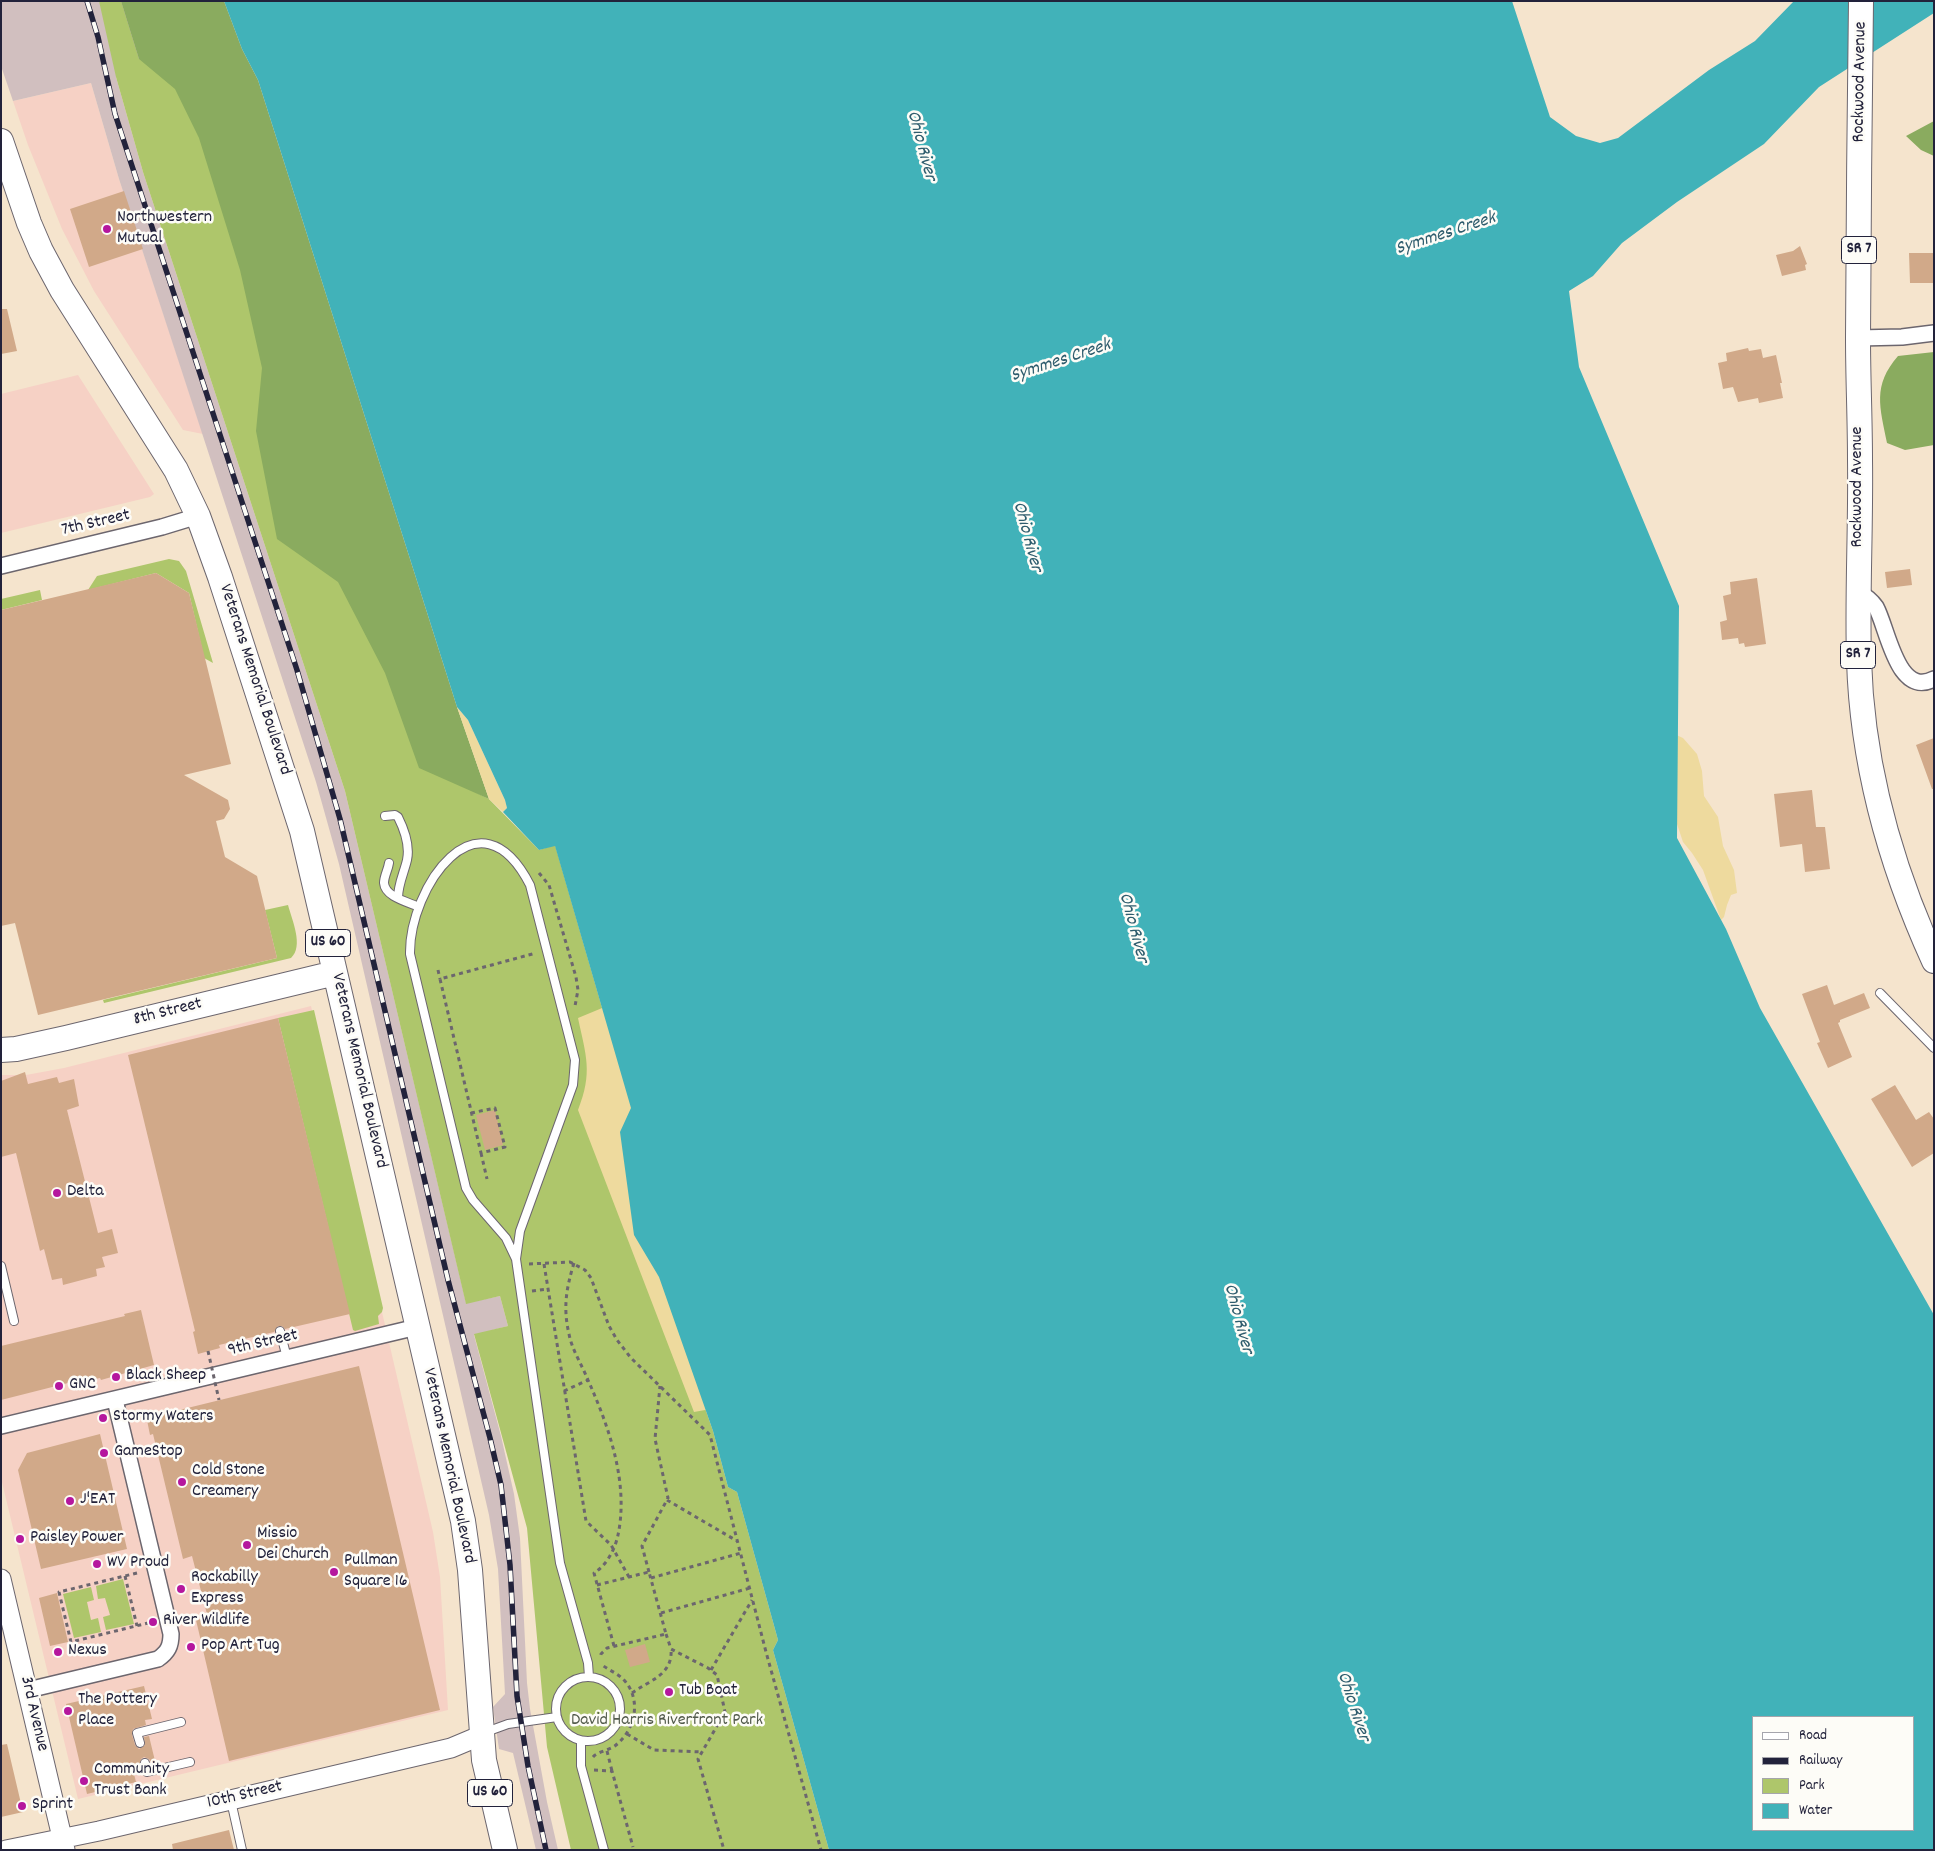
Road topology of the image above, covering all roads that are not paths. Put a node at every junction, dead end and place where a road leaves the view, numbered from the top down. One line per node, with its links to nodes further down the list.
1 (1861, 1): 4 (main road, Rockwood Avenue / SR 7)
2 (3, 153): 5 (main road, Veterans Memorial Boulevard / US 60)
3 (1934, 333): 4 (street)
4 (1858, 338): 7 (main road, Rockwood Avenue / SR 7)
5 (198, 516): 6 (street, 7th Street); 14 (main road, Veterans Memorial Boulevard / US 60)
6 (1, 566)
7 (1858, 592): 8 (street); 13 (main road, Rockwood Avenue / SR 7)
8 (1934, 679)
9 (385, 816): 11 (lane)
10 (389, 863): 11 (lane)
11 (398, 898): 12 (lane)
12 (419, 907): 18 (lane); 18 (lane)
13 (1934, 961)
14 (335, 973): 17 (main road, 8th Street); 21 (main road, Veterans Memorial Boulevard / US 60)
15 (1880, 993): 16 (lane)
16 (1934, 1048)
17 (1, 1050)
18 (516, 1259): 27 (lane)
19 (1, 1266): 20 (lane)
20 (14, 1321)
21 (417, 1327): 23 (street, 9th Street); 31 (main road, Veterans Memorial Boulevard / US 60)
22 (280, 1331): 23 (lane)
23 (287, 1358): 24 (street, 9th Street)
24 (115, 1400): 25 (street, 9th Street); 28 (street)
25 (1, 1426)
26 (1, 1579): 28 (street, 3rd Avenue)
27 (589, 1677): 29 (lane); 32 (lane)
28 (28, 1690): 37 (street, 3rd Avenue)
29 (557, 1717): 31 (lane); 32 (lane)
30 (181, 1722): 33 (lane)
31 (482, 1735): 36 (street, 10th Street); 40 (main road, Veterans Memorial Boulevard / US 60)
32 (581, 1741): 41 (lane)
33 (140, 1744)
34 (190, 1762): 35 (lane)
35 (145, 1764)
36 (230, 1799): 37 (street, 10th Street); 39 (lane)
37 (64, 1844): 38 (street, 10th Street)
38 (6, 1850)
39 (242, 1850)
40 (504, 1850)
41 (604, 1850)

